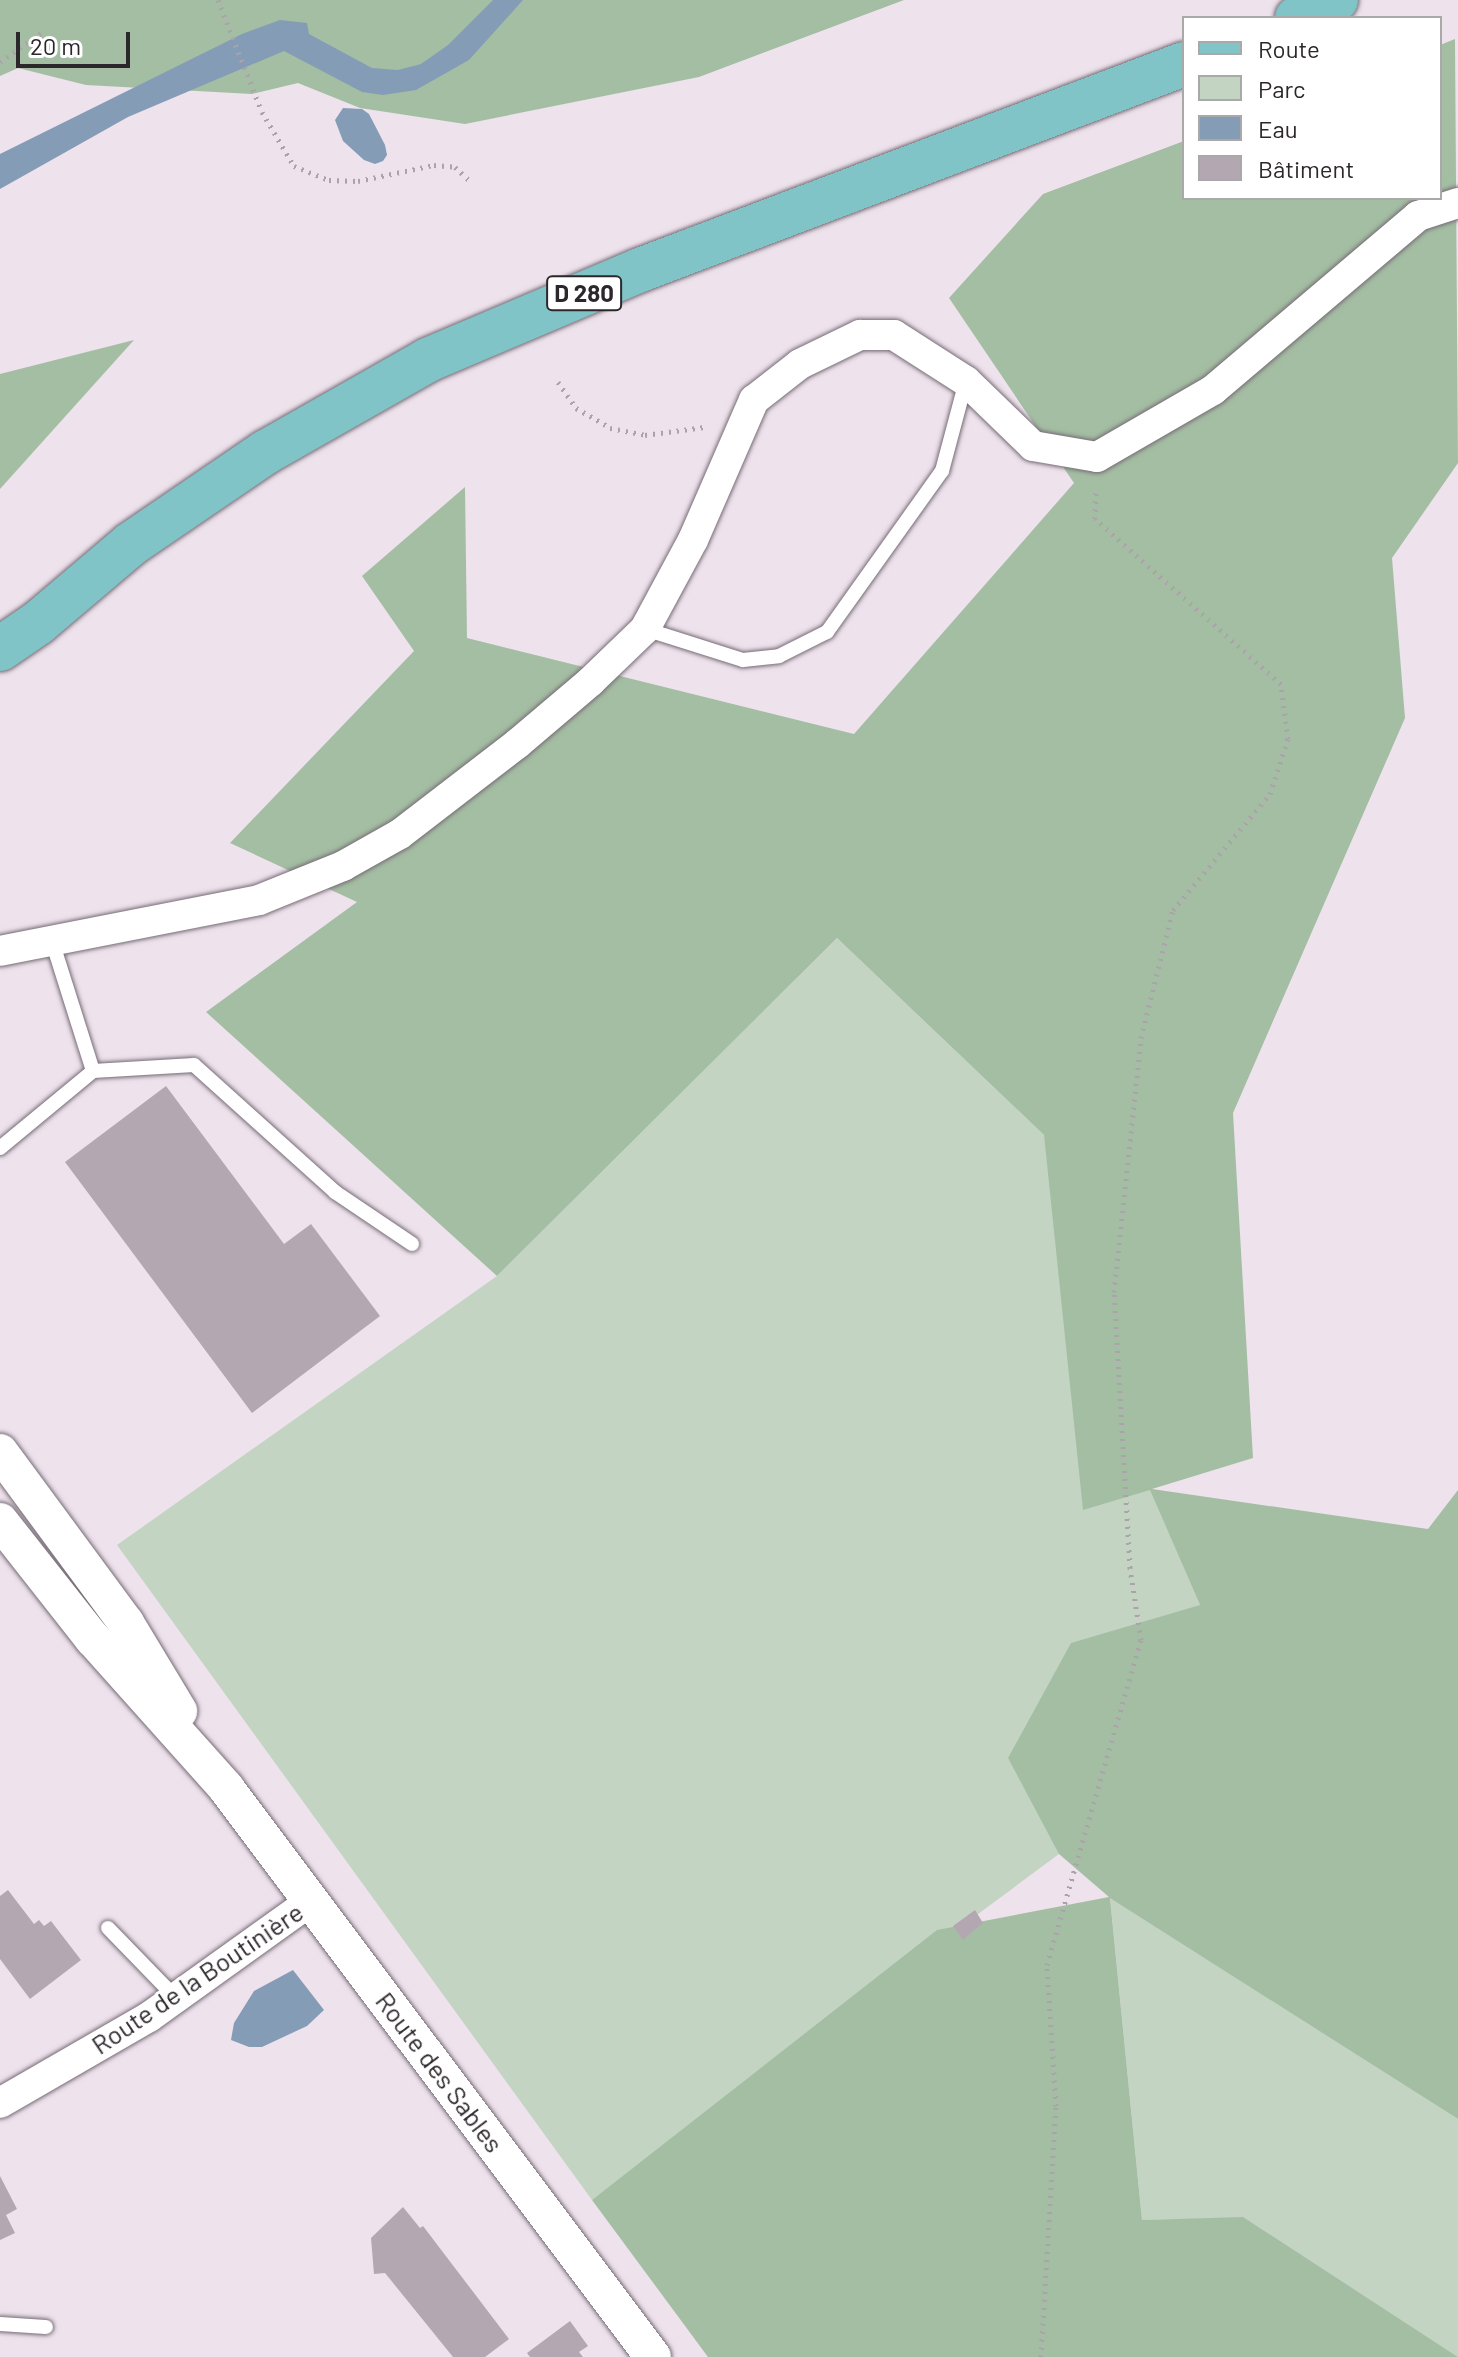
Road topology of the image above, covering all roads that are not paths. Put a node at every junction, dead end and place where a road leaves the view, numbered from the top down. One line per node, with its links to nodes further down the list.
1 (1336, 0): 2 (main road)
2 (1301, 16)
3 (1182, 65): 6 (main road, D 280)
4 (1458, 203): 5 (street)
5 (966, 381): 7 (lane); 7 (street)
6 (38, 623): 8 (main road, D 280); 9 (main road, D 280)
7 (645, 629): 10 (street)
8 (0, 649)
9 (0, 672)
10 (52, 941): 11 (street); 12 (lane)
11 (0, 951)
12 (93, 1071): 13 (lane); 14 (lane)
13 (0, 1148)
14 (412, 1244)
15 (0, 1452): 17 (street)
16 (0, 1521): 17 (street)
17 (226, 1788): 18 (street, Route des Sables)
18 (311, 1901): 20 (street, Route de la Boutinière); 24 (street, Route des Sables)
19 (108, 1928): 20 (lane)
20 (176, 1998): 21 (street, Route de la Boutinière)
21 (0, 2103)
22 (0, 2324): 23 (lane)
23 (46, 2327)
24 (653, 2357)

